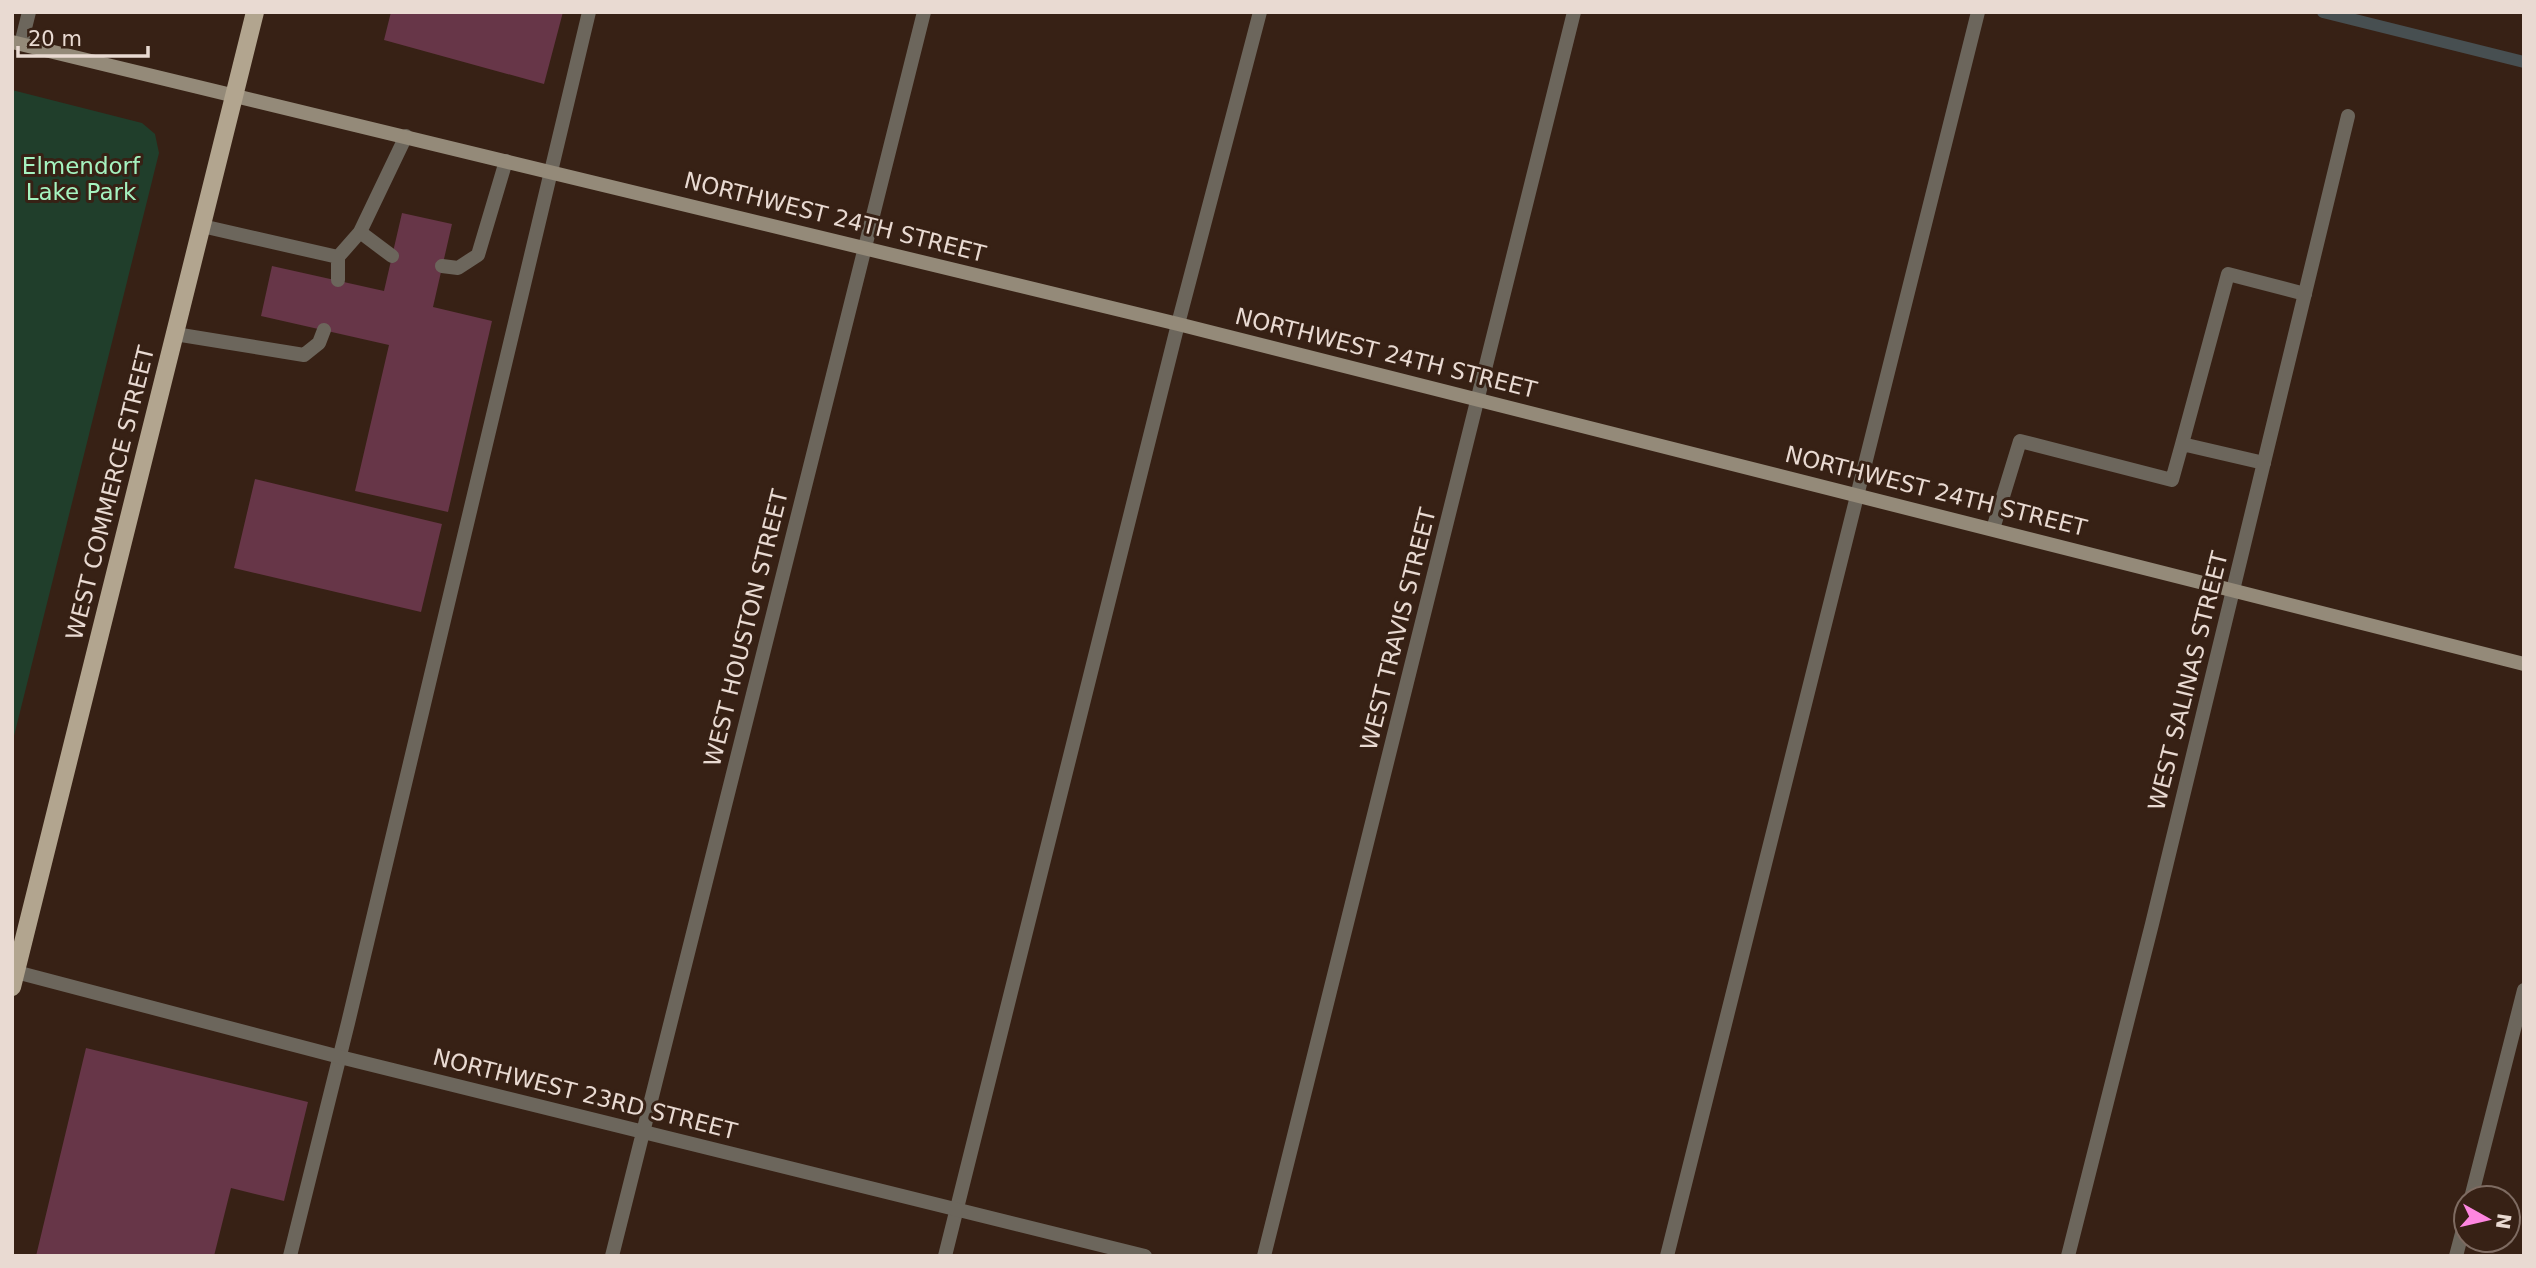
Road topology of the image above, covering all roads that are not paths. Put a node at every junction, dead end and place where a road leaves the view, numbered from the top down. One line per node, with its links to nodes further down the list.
1 (29, 12): 8 (street)
2 (256, 12): 9 (main road, WEST COMMERCE STREET)
3 (589, 12): 13 (street)
4 (924, 12): 16 (street, WEST HOUSTON STREET)
5 (1261, 12): 22 (street)
6 (1574, 12): 25 (street, WEST TRAVIS STREET)
7 (1978, 12): 28 (street)
8 (16, 43): 9 (main road, NORTHWEST 24TH STREET)
9 (235, 95): 11 (main road, NORTHWEST 24TH STREET); 14 (main road, WEST COMMERCE STREET)
10 (2348, 116): 21 (street, WEST SALINAS STREET)
11 (407, 136): 12 (main road, NORTHWEST 24TH STREET); 15 (street)
12 (506, 161): 13 (main road, NORTHWEST 24TH STREET); 19 (street)
13 (550, 172): 16 (main road, NORTHWEST 24TH STREET); 34 (street)
14 (202, 226): 18 (street); 24 (main road, WEST COMMERCE STREET)
15 (360, 232): 17 (street); 18 (street)
16 (866, 248): 22 (main road, NORTHWEST 24TH STREET); 35 (street, WEST HOUSTON STREET)
17 (392, 256)
18 (338, 257): 20 (street)
19 (442, 266)
20 (338, 281)
21 (2305, 294): 26 (street); 27 (street, WEST SALINAS STREET)
22 (1178, 324): 25 (main road, NORTHWEST 24TH STREET); 37 (street)
23 (324, 330): 24 (street)
24 (175, 334): 32 (main road, WEST COMMERCE STREET)
25 (1479, 400): 28 (main road, NORTHWEST 24TH STREET); 42 (street, WEST TRAVIS STREET)
26 (2182, 444): 27 (street); 29 (street)
27 (2263, 463): 30 (street, WEST SALINAS STREET)
28 (1858, 495): 29 (main road, NORTHWEST 24TH STREET); 43 (street)
29 (1993, 529): 30 (main road, NORTHWEST 24TH STREET)
30 (2233, 590): 31 (main road, NORTHWEST 24TH STREET); 44 (street, WEST SALINAS STREET)
31 (2524, 664)
32 (14, 979): 34 (street, NORTHWEST 23RD STREET)
33 (2524, 990): 36 (street)
34 (340, 1057): 35 (street, NORTHWEST 23RD STREET); 38 (street)
35 (642, 1132): 37 (street, NORTHWEST 23RD STREET); 39 (street, WEST HOUSTON STREET)
36 (2475, 1184)
37 (957, 1208): 40 (street); 41 (street, NORTHWEST 23RD STREET)
38 (290, 1256)
39 (612, 1256)
40 (944, 1256)
41 (1145, 1256)
42 (1265, 1256)
43 (1667, 1256)
44 (2068, 1256)

